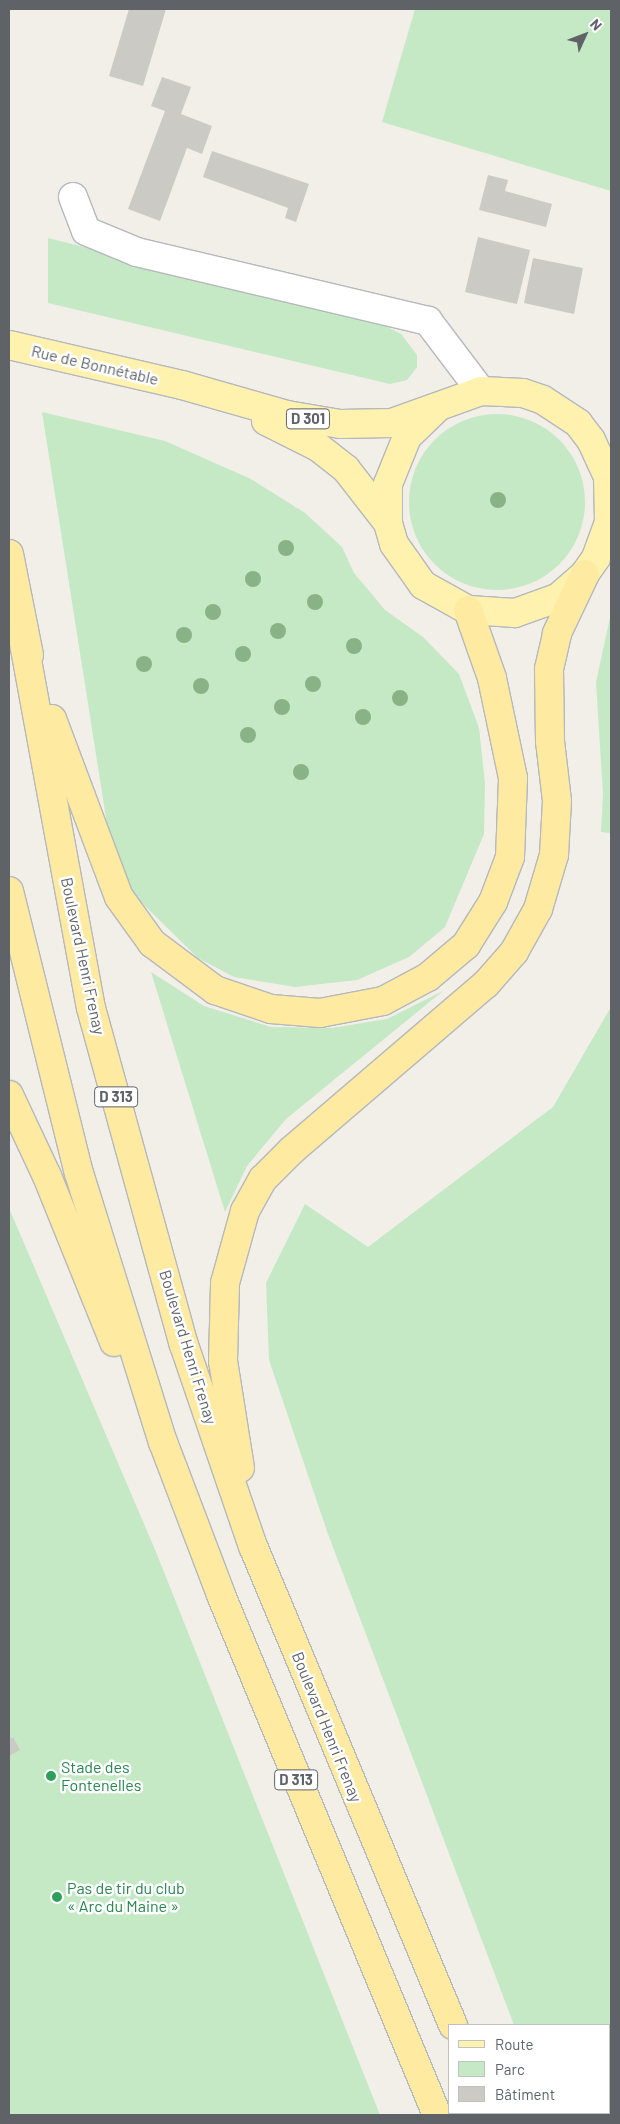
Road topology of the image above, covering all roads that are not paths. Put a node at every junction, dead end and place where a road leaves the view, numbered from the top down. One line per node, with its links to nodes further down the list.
1 (73, 197): 4 (street)
2 (9, 345): 3 (main road, Rue de Bonnétable / D 301)
3 (182, 385): 5 (main road, D 301); 9 (main road, D 301)
4 (480, 391): 5 (main road); 6 (main road)
5 (436, 409): 9 (main road)
6 (578, 423): 7 (main road); 8 (main road)
7 (611, 432)
8 (610, 521): 11 (main road)
9 (388, 523): 12 (main road)
10 (9, 554): 13 (highway, D 313)
11 (585, 574): 12 (main road); 17 (highway)
12 (468, 610): 13 (highway)
13 (23, 638): 17 (highway, Boulevard Henri Frenay / D 313)
14 (9, 891): 16 (highway, D 313)
15 (9, 1095): 16 (highway)
16 (163, 1442): 19 (highway, D 313)
17 (252, 1546): 18 (highway, Boulevard Henri Frenay / D 313)
18 (453, 2024)
19 (437, 2115)

